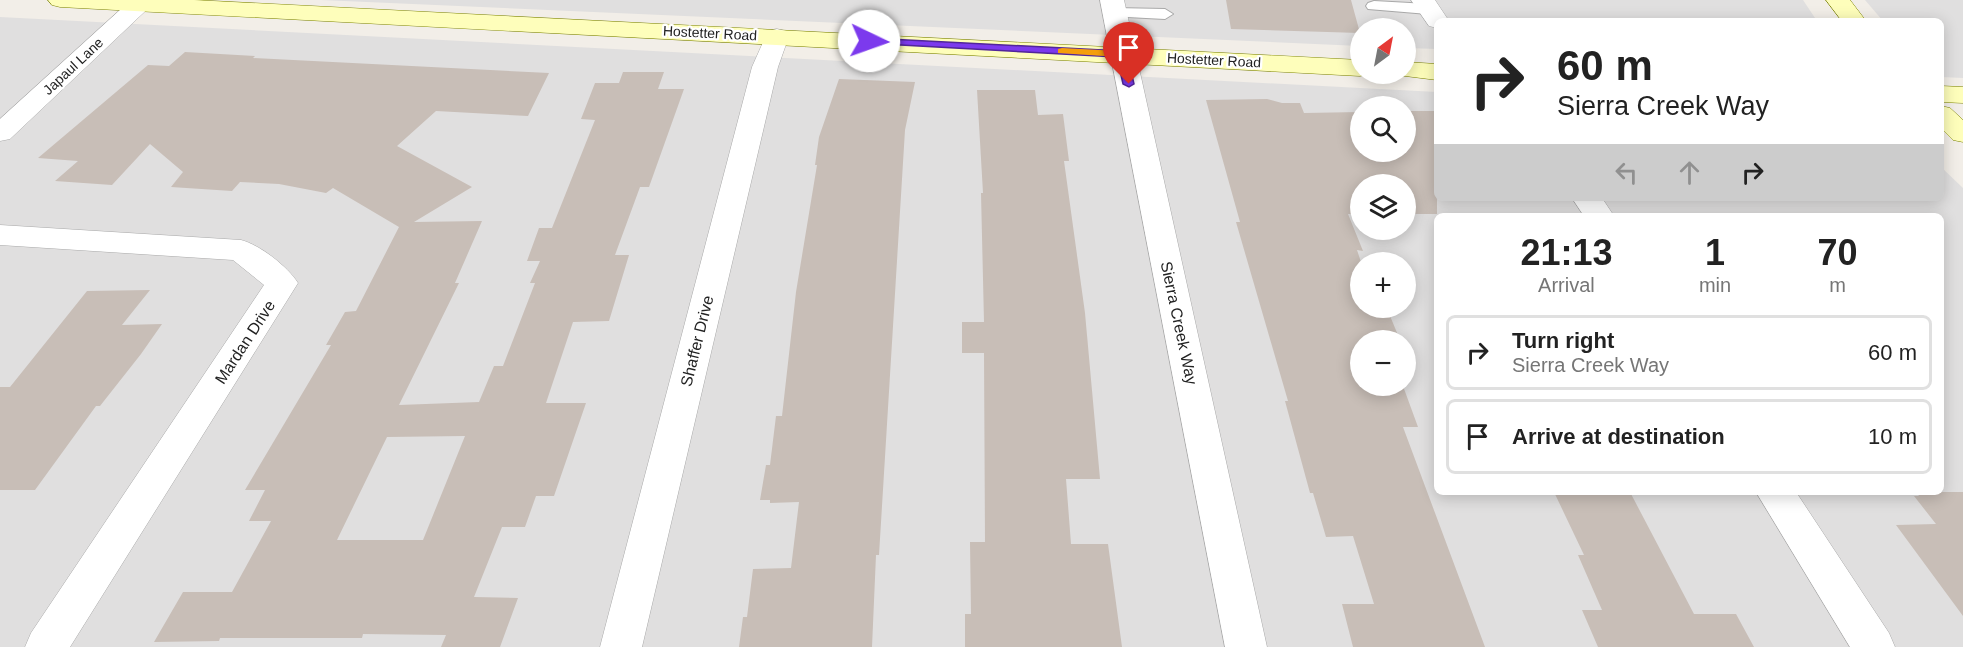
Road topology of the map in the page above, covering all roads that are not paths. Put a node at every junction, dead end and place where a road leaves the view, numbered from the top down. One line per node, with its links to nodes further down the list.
1 (60, 0): 3 (main road, Hostetter Road)
2 (1838, 0): 8 (main road)
3 (143, 2): 9 (main road, Hostetter Road); 17 (street, Japaul Lane)
4 (1374, 6): 6 (lane)
5 (1113, 7): 7 (lane); 10 (street, Sierra Creek Way)
6 (1429, 10)
7 (1165, 14)
8 (1852, 18)
9 (777, 36): 10 (main road, Hostetter Road); 22 (street, Shaffer Drive)
10 (1122, 54): 11 (main road, Hostetter Road); 23 (street, Sierra Creek Way)
11 (1350, 67)
12 (1416, 71): 13 (main road)
13 (1434, 72)
14 (1944, 94): 15 (main road)
15 (1963, 95)
16 (1944, 117): 18 (main road)
17 (0, 133)
18 (1963, 134)
19 (0, 235): 21 (street, Mardan Drive)
20 (1777, 495): 24 (street)
21 (46, 647)
22 (621, 647)
23 (1246, 647)
24 (1874, 647)

